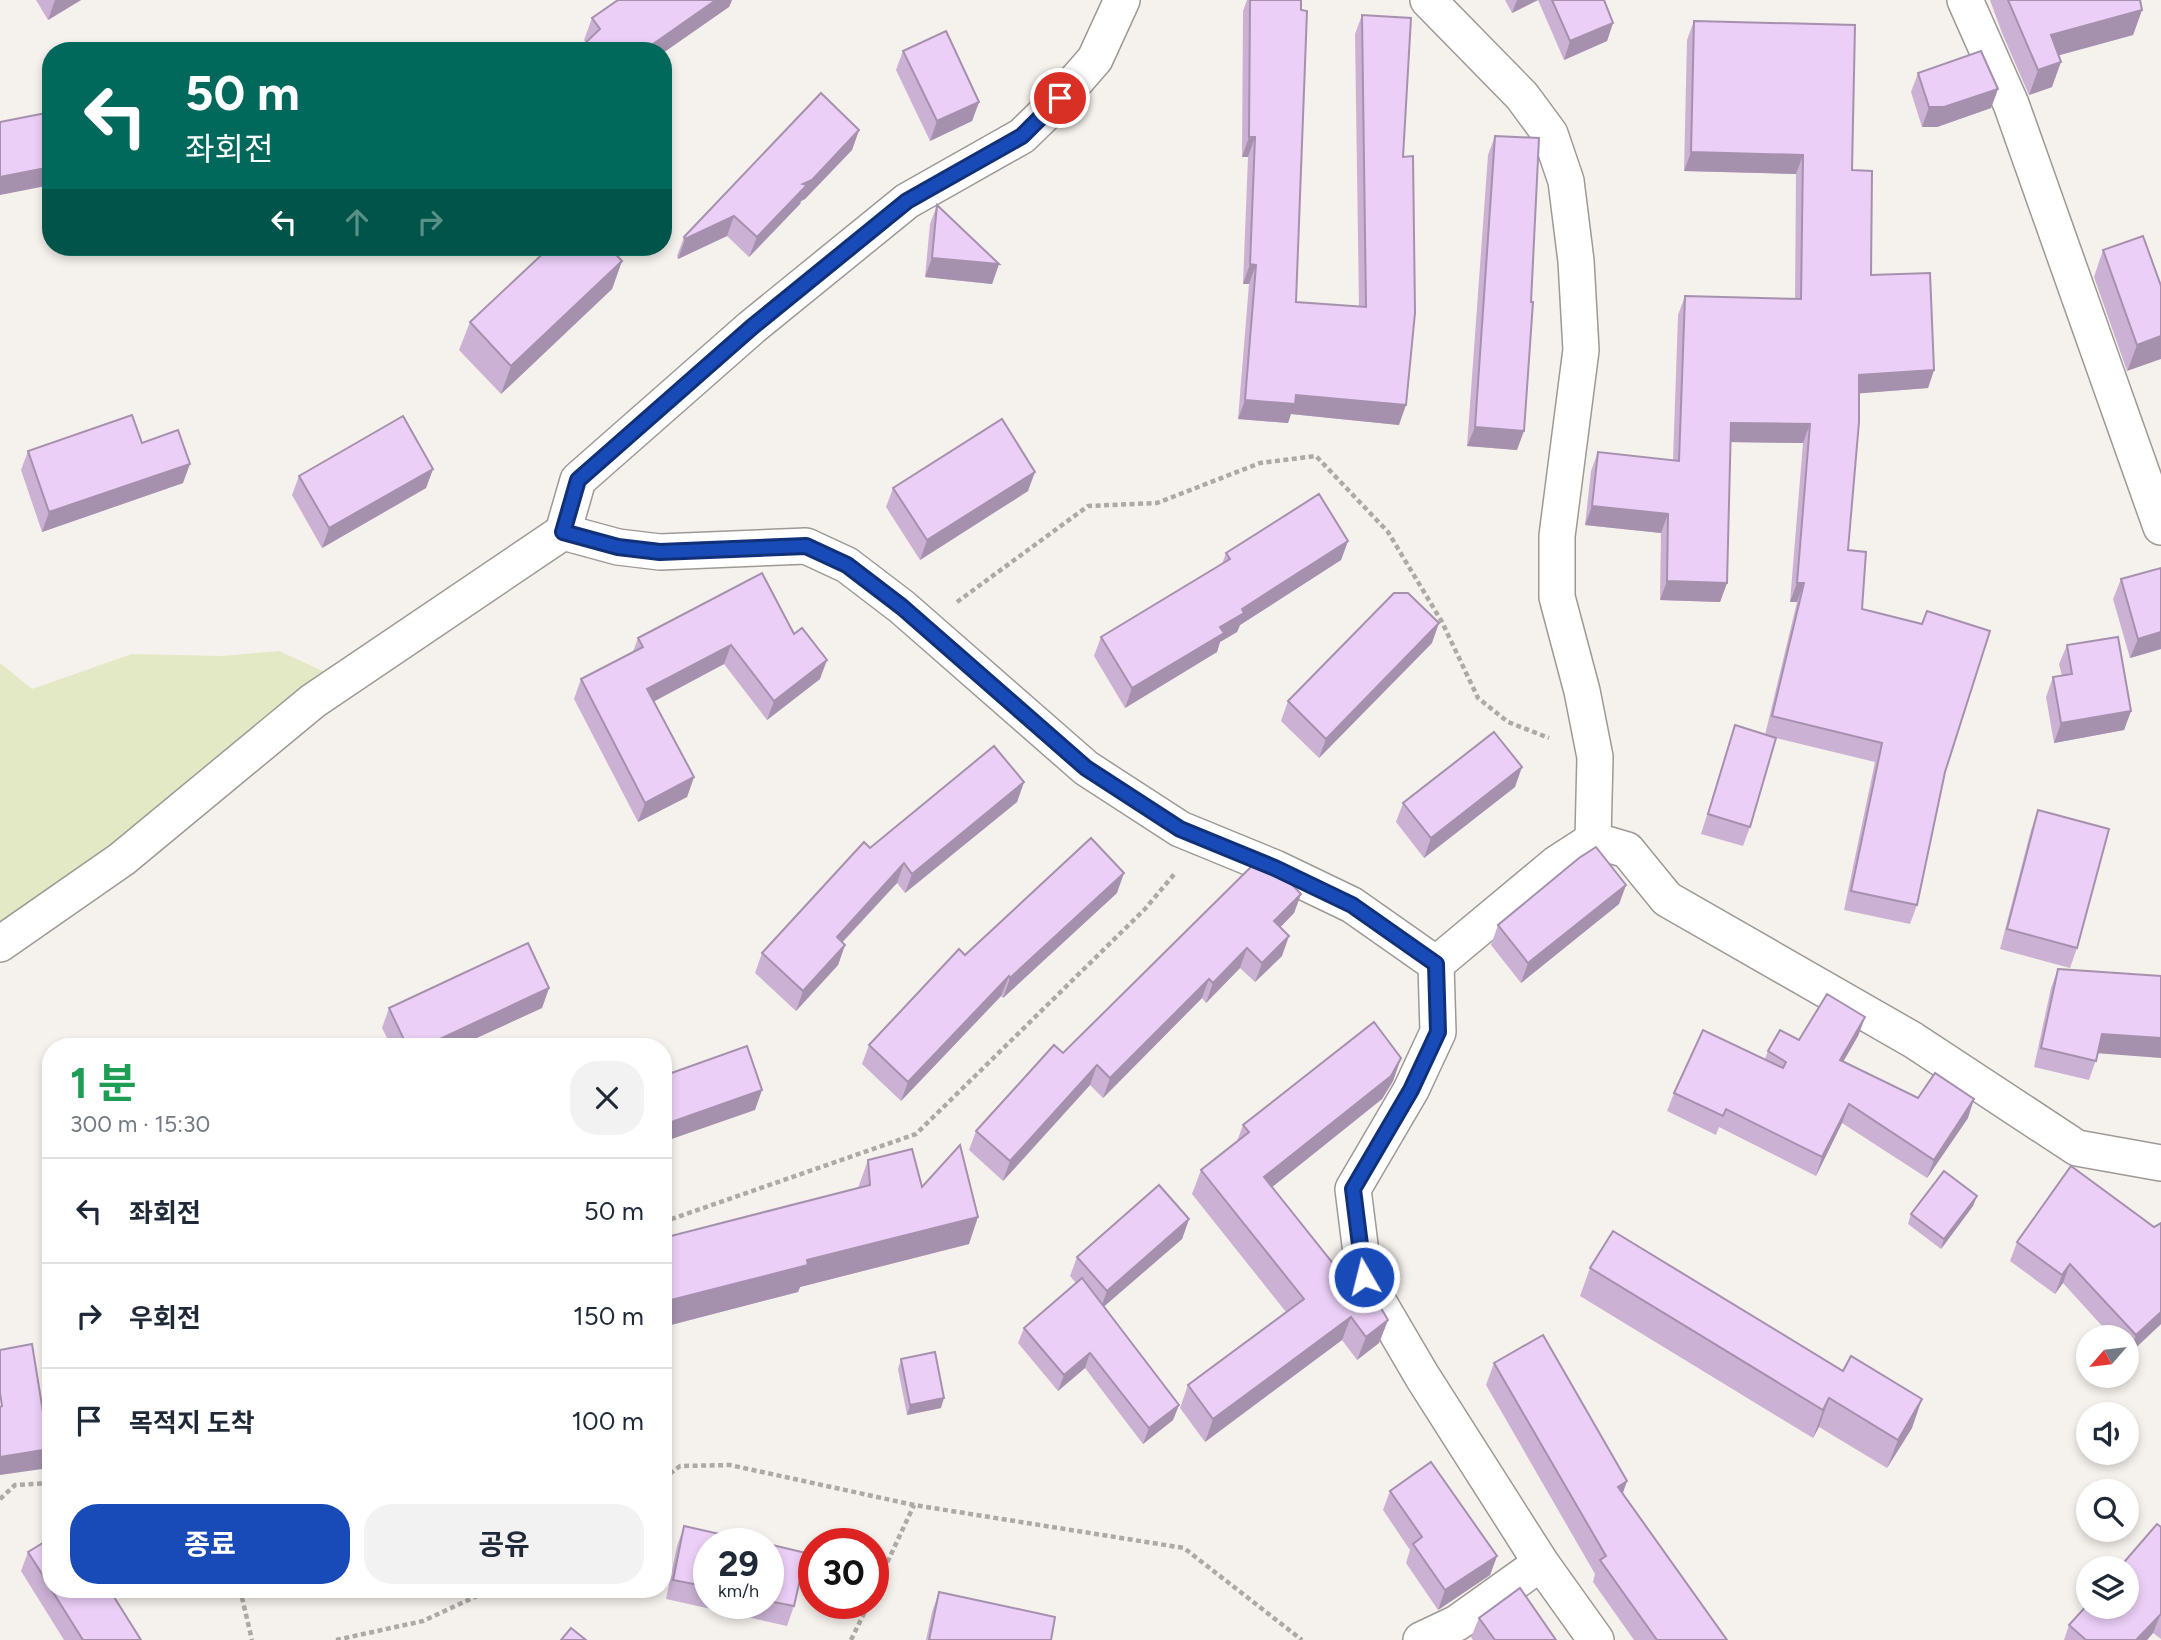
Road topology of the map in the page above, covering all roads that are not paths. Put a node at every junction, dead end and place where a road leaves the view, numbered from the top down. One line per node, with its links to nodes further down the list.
1 (1122, 0): 5 (street)
2 (1428, 0): 6 (street)
3 (1965, 0): 4 (street)
4 (2161, 527)
5 (563, 532): 7 (street); 8 (street)
6 (1593, 840): 8 (street); 9 (street)
7 (0, 944)
8 (1436, 964): 10 (street)
9 (2161, 1163)
10 (1541, 1563): 11 (street); 12 (street)
11 (1421, 1640)
12 (1596, 1640)

